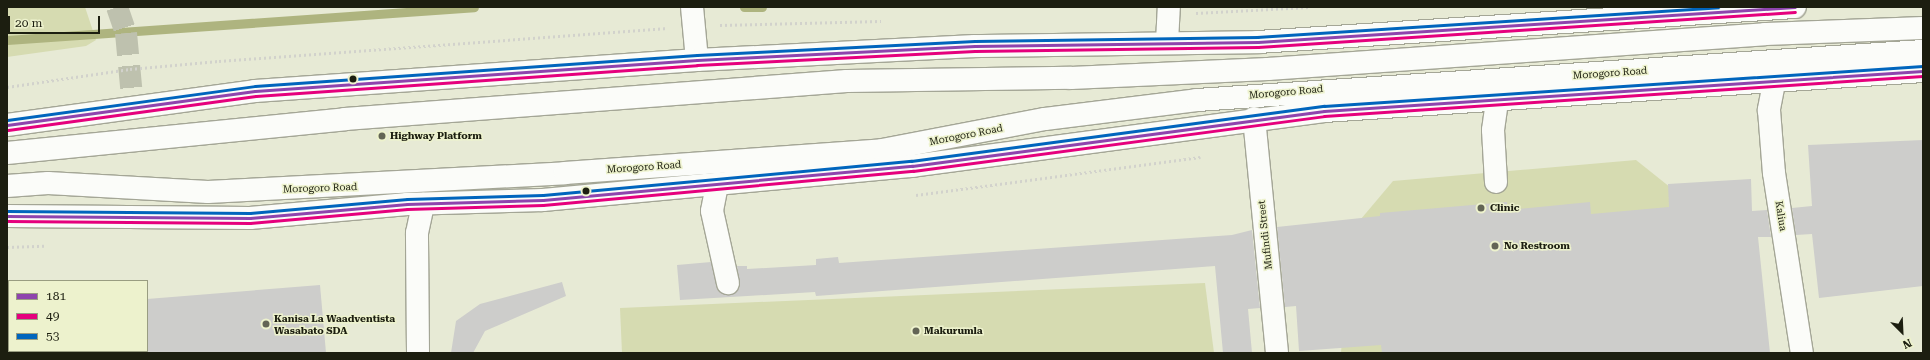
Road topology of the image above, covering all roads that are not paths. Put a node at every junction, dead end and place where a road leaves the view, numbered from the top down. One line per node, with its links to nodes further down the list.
1 (692, 7): 8 (main road)
2 (1169, 7): 6 (main road)
3 (1795, 7): 4 (main road)
4 (1697, 10): 6 (main road)
5 (1923, 28): 14 (main road)
6 (1167, 42): 8 (main road)
7 (1923, 51): 17 (main road, Morogoro Road)
8 (697, 60): 13 (main road)
9 (1923, 70): 10 (main road, Morogoro Road)
10 (1775, 78): 11 (main road, Morogoro Road); 23 (main road, Kaliua)
11 (1497, 100): 12 (main road, Morogoro Road); 15 (main road)
12 (1254, 118): 16 (main road, Morogoro Road); 22 (main road, Mufindi Street)
13 (7, 125)
14 (7, 153)
15 (1496, 182)
16 (717, 185): 18 (main road, Morogoro Road); 20 (main road)
17 (7, 186)
18 (423, 204): 19 (main road, Morogoro Road); 21 (main road)
19 (7, 216)
20 (728, 283)
21 (418, 353)
22 (1277, 353)
23 (1802, 353)

